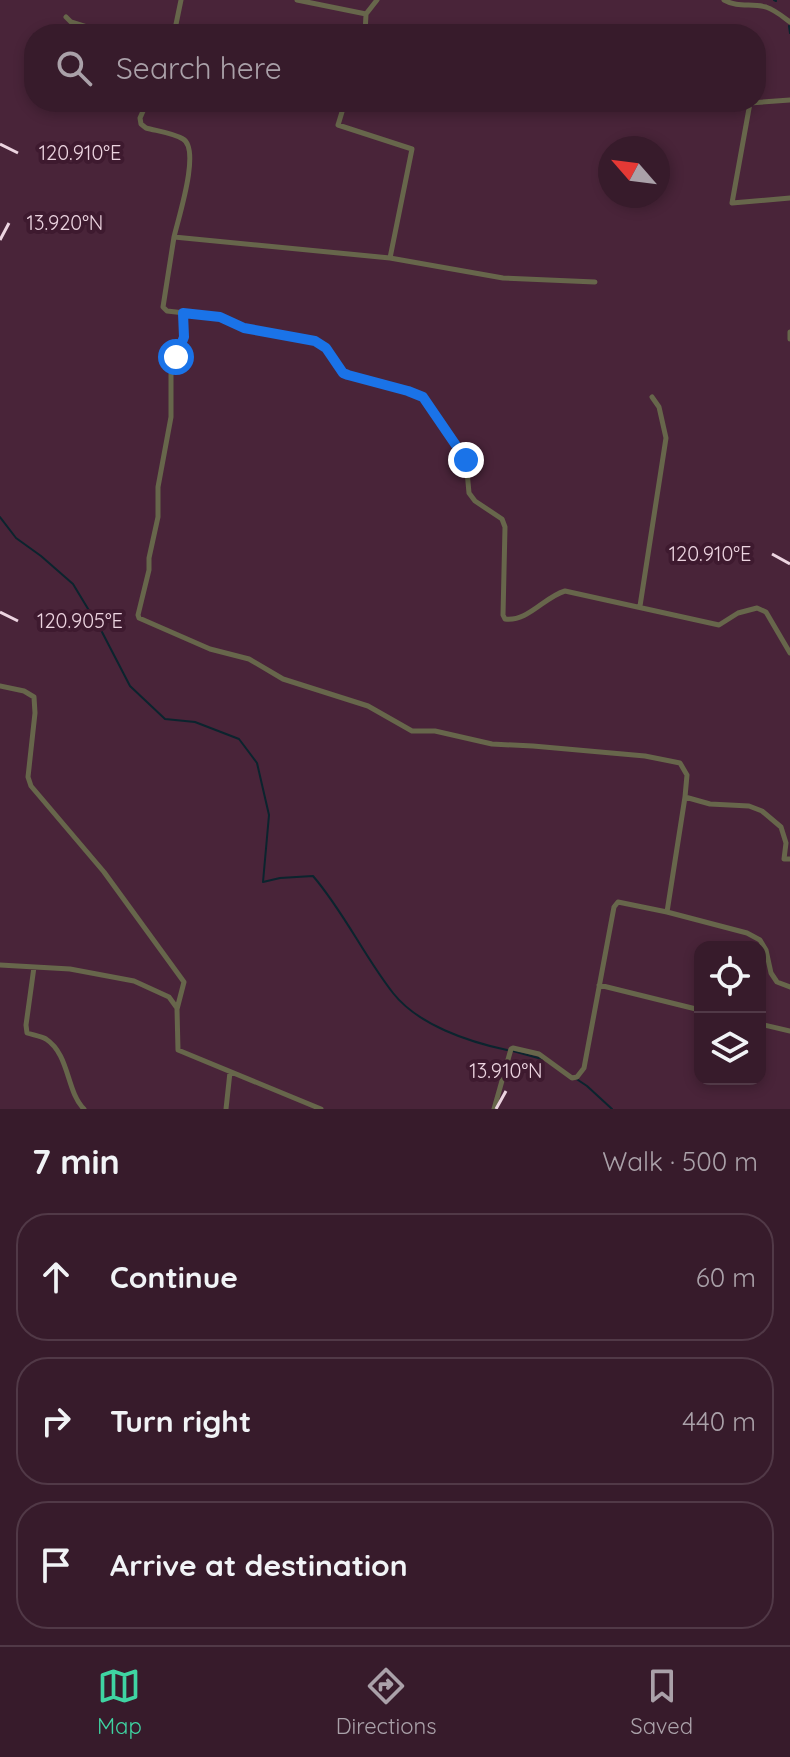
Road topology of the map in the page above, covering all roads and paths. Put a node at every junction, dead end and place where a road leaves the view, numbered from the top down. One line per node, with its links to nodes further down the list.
1 (181, 0): 9 (street)
2 (297, 0): 5 (street)
3 (377, 0): 5 (street)
4 (724, 0): 7 (street)
5 (366, 14): 10 (street)
6 (66, 17): 8 (street)
7 (790, 22)
8 (77, 24)
9 (176, 24)
10 (366, 24)
11 (790, 100): 12 (street)
12 (766, 102)
13 (143, 112): 17 (street)
14 (342, 112): 18 (street)
15 (748, 112): 16 (street)
16 (790, 198)
17 (174, 237): 18 (street); 20 (street)
18 (390, 258): 19 (street)
19 (595, 282)
20 (183, 313): 24 (street); 27 (street)
21 (790, 332): 22 (street)
22 (790, 339)
23 (652, 397): 24 (street)
24 (640, 606): 25 (street)
25 (790, 653)
26 (0, 686): 34 (street)
27 (685, 797): 28 (street); 29 (street)
28 (790, 859)
29 (667, 912): 32 (street); 33 (street)
30 (0, 965): 31 (street)
31 (34, 967): 34 (street); 39 (street)
32 (599, 985): 35 (street); 42 (street)
33 (790, 987)
34 (177, 1009): 38 (street)
35 (694, 1009)
36 (766, 1025): 37 (street)
37 (790, 1031)
38 (230, 1072): 40 (street); 41 (street)
39 (84, 1109)
40 (226, 1109)
41 (321, 1109)
42 (494, 1109)

